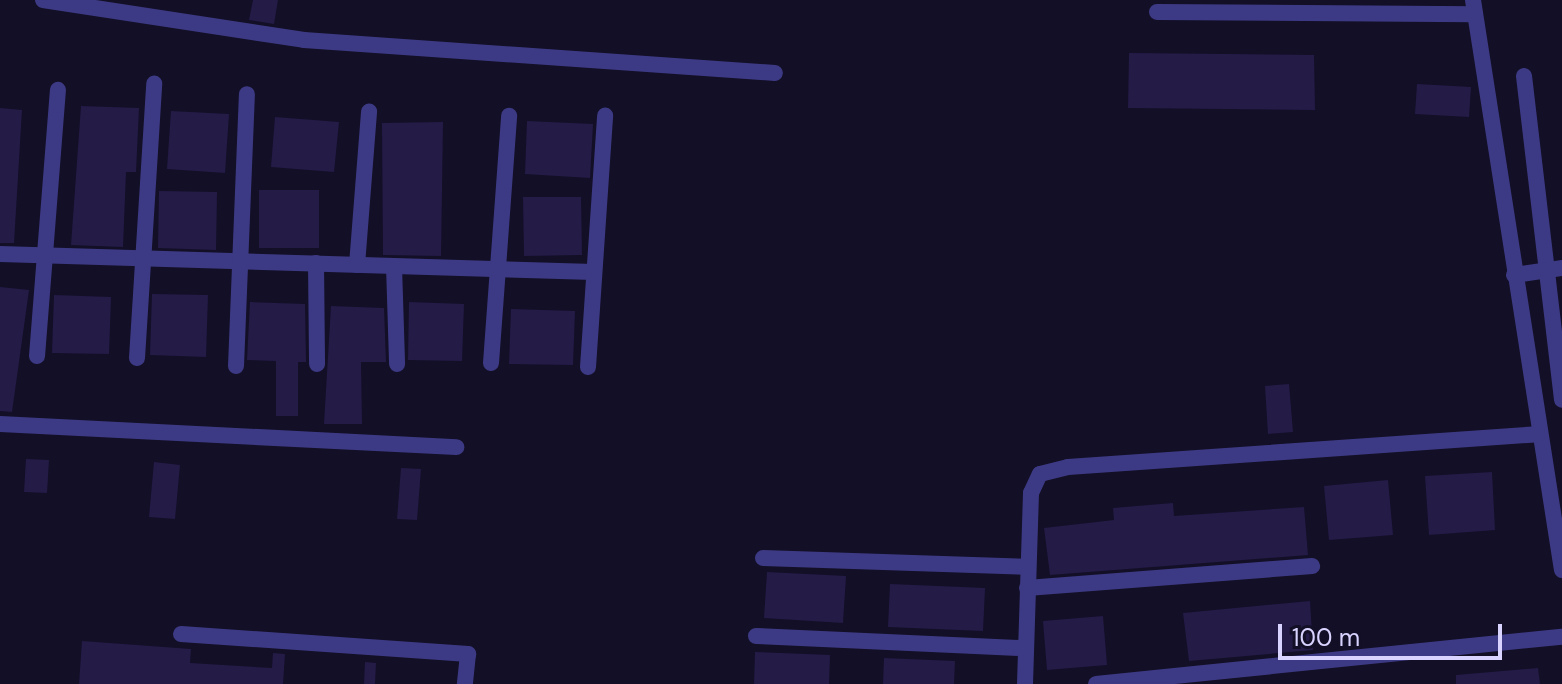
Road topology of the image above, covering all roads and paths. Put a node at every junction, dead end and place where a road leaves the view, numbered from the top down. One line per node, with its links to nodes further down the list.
1 (43, 0): 4 (street)
2 (1474, 7): 3 (street); 22 (street)
3 (1157, 12)
4 (775, 73)
5 (1524, 76): 20 (street)
6 (154, 84): 14 (street)
7 (58, 90): 13 (street)
8 (247, 94): 15 (street)
9 (369, 111): 17 (street)
10 (509, 116): 19 (street)
11 (605, 116): 21 (street)
12 (0, 254): 13 (street)
13 (45, 255): 14 (street); 23 (street)
14 (143, 258): 15 (street); 24 (street)
15 (240, 261): 16 (street); 28 (street)
16 (316, 263): 17 (street); 26 (street)
17 (357, 265): 18 (street)
18 (394, 266): 19 (street); 27 (street)
19 (498, 269): 21 (street); 25 (street)
20 (1554, 269): 22 (street); 30 (street)
21 (594, 272): 29 (street)
22 (1514, 275): 32 (street)
23 (37, 356)
24 (137, 358)
25 (491, 363)
26 (317, 364)
27 (397, 364)
28 (236, 366)
29 (588, 367)
30 (1562, 400)
31 (0, 424): 33 (street)
32 (1538, 434): 36 (street); 37 (street)
33 (456, 447)
34 (763, 558): 36 (street)
35 (1312, 566): 38 (street)
36 (1028, 567): 38 (street)
37 (1562, 570)
38 (1027, 588): 42 (street)
39 (181, 634): 43 (street)
40 (756, 636): 42 (street)
41 (1562, 637): 45 (street)
42 (1025, 648): 44 (street)
43 (465, 684)
44 (1025, 684)
45 (1096, 684)

